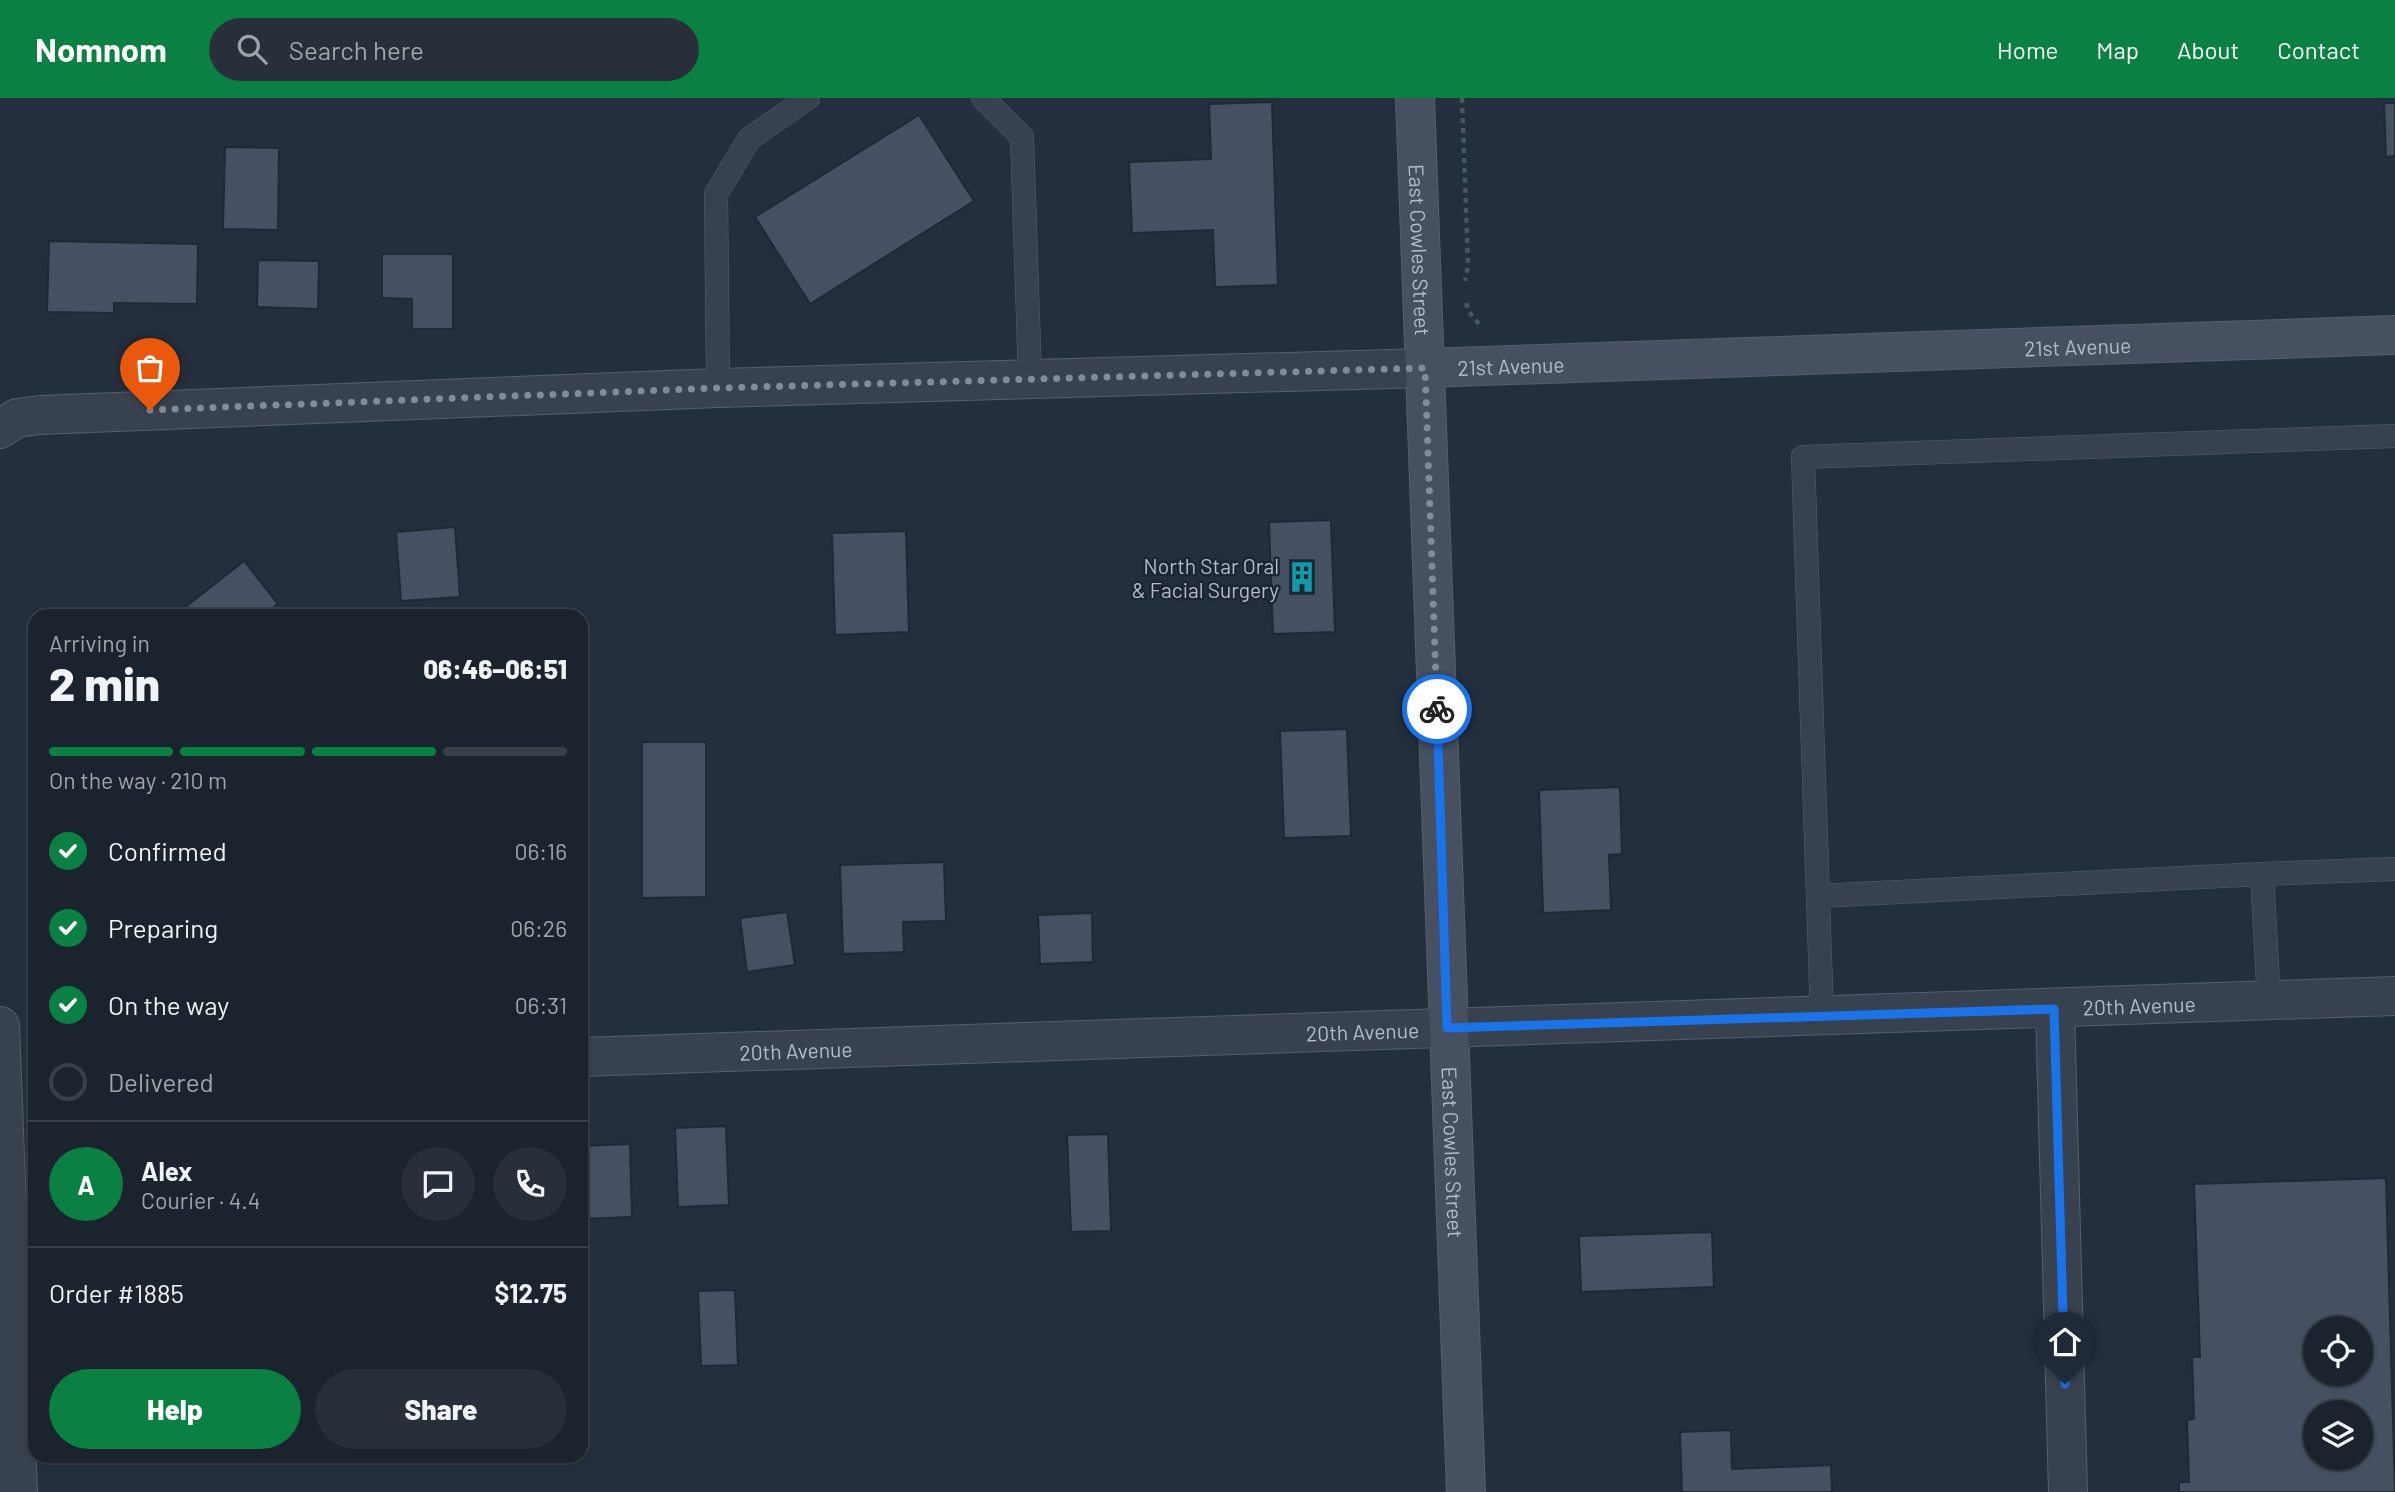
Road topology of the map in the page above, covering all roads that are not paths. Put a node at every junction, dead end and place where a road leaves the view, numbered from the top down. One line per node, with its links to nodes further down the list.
1 (808, 98): 7 (lane)
2 (983, 98): 6 (lane)
3 (1415, 98): 5 (street, East Cowles Street)
4 (2395, 335): 5 (street, 21st Avenue)
5 (1425, 368): 6 (street, 21st Avenue); 18 (street, East Cowles Street)
6 (1030, 379): 7 (street, 21st Avenue)
7 (718, 388): 8 (street, 21st Avenue)
8 (0, 429)
9 (2395, 436): 12 (lane)
10 (2395, 869): 11 (lane)
11 (2262, 874): 12 (lane); 14 (lane)
12 (1818, 896): 16 (lane)
13 (2395, 996): 14 (street, 20th Avenue)
14 (2269, 1001): 15 (street, 20th Avenue)
15 (2054, 1009): 16 (street, 20th Avenue); 23 (street)
16 (1822, 1016): 18 (street, 20th Avenue)
17 (0, 1026): 20 (street)
18 (1447, 1028): 19 (street, 20th Avenue); 22 (street, East Cowles Street)
19 (588, 1056)
20 (12, 1075): 21 (street)
21 (18, 1492)
22 (1466, 1492)
23 (2067, 1492)

